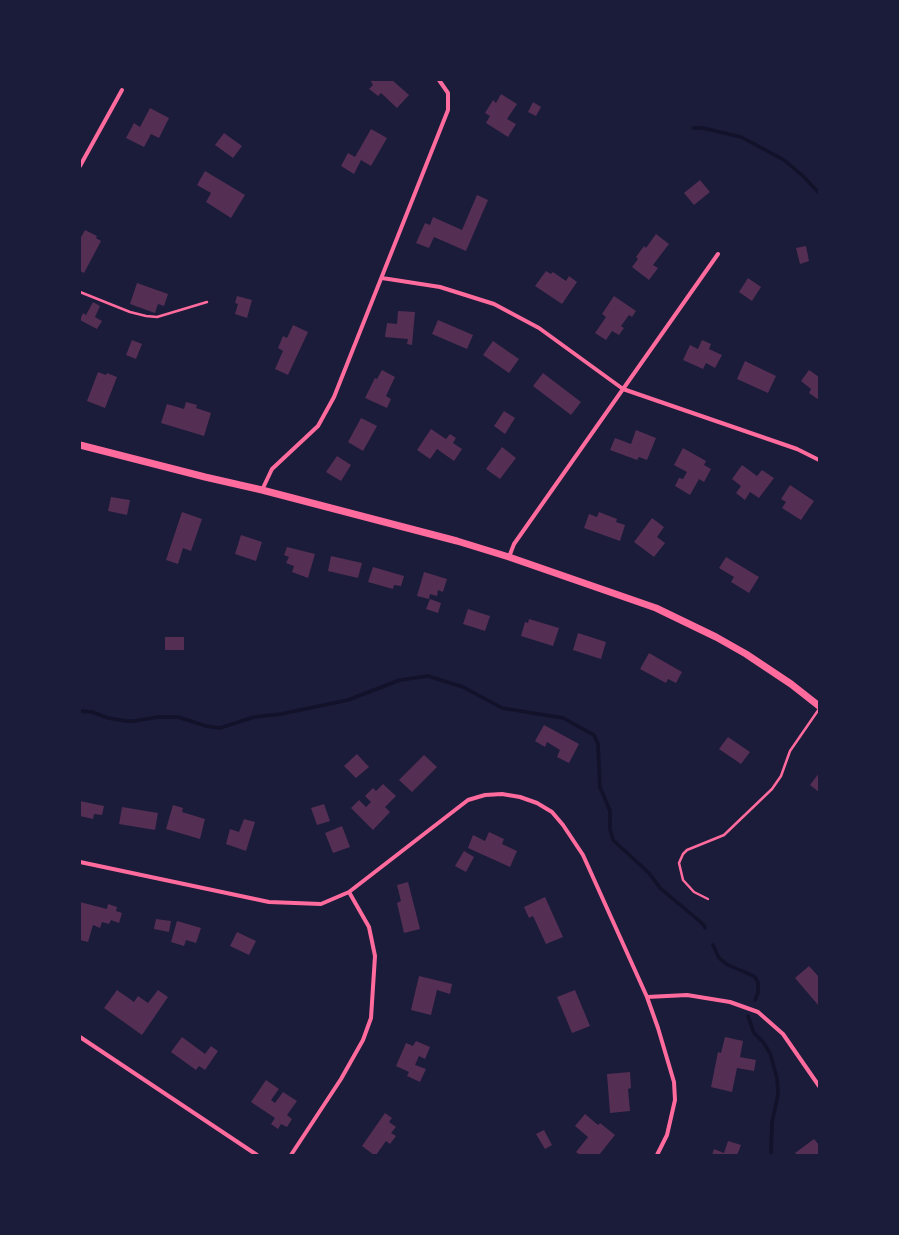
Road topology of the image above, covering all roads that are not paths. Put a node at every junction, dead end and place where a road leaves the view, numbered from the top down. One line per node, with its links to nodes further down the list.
1 (439, 80): 5 (street)
2 (122, 90): 3 (street)
3 (80, 166)
4 (718, 254): 8 (street)
5 (382, 278): 8 (street); 11 (street)
6 (80, 292): 7 (lane)
7 (207, 302)
8 (623, 389): 10 (street); 12 (street)
9 (80, 445): 11 (main road)
10 (819, 460)
11 (262, 490): 12 (main road)
12 (509, 557): 13 (main road)
13 (819, 707): 16 (lane)
14 (80, 862): 15 (street)
15 (349, 892): 17 (street); 21 (street)
16 (708, 899)
17 (646, 997): 19 (street); 22 (street)
18 (80, 1037): 20 (street)
19 (819, 1086)
20 (257, 1155)
21 (291, 1155)
22 (657, 1155)

